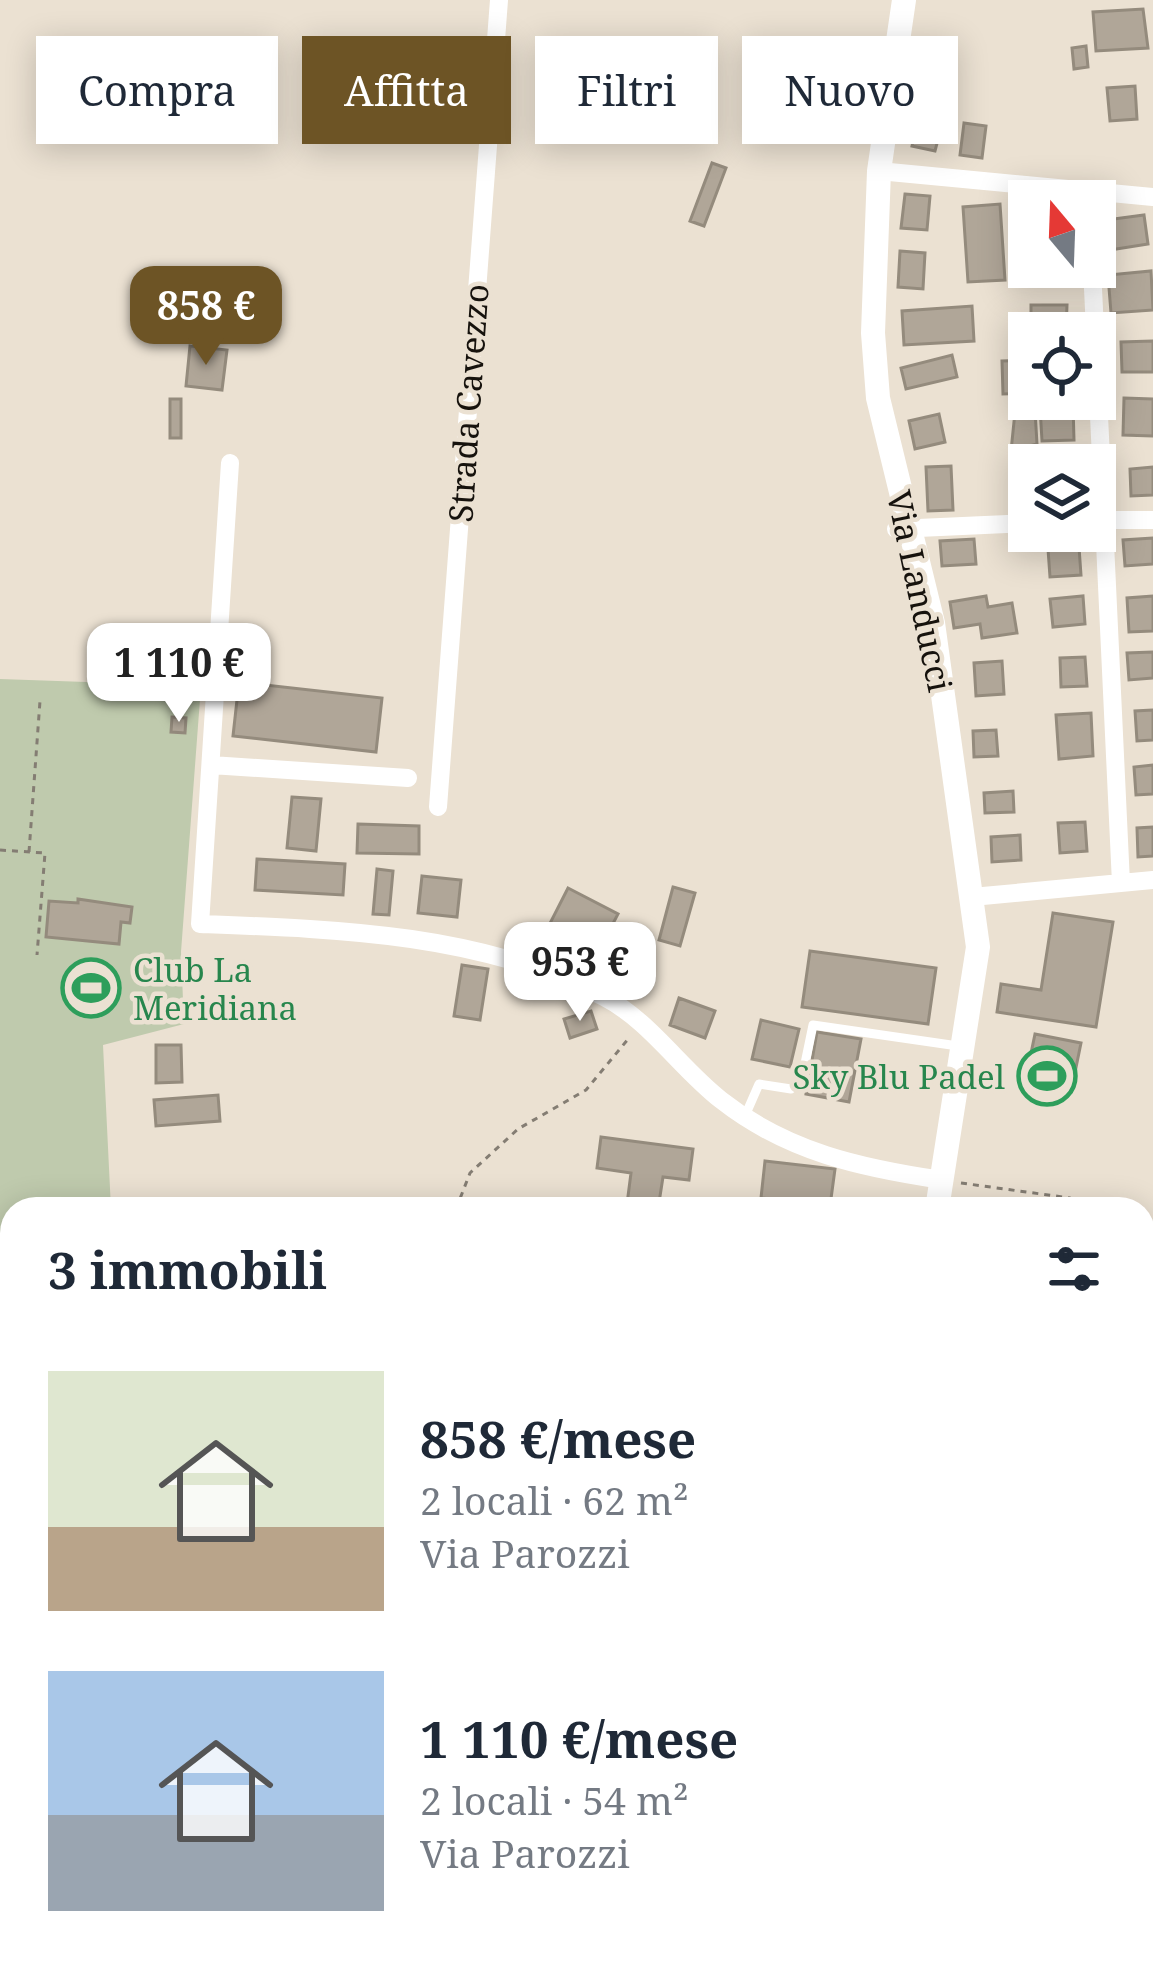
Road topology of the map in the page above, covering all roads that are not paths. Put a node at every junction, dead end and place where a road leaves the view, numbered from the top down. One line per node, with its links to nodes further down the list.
1 (499, 0): 17 (street, Strada Cavezzo)
2 (904, 0): 3 (street, Via Landucci)
3 (879, 171): 4 (street); 13 (street, Via Landucci)
4 (1008, 186)
5 (1116, 196): 6 (street)
6 (1153, 197)
7 (1093, 288): 8 (street)
8 (1098, 444)
9 (230, 463): 15 (street)
10 (1116, 520): 11 (street)
11 (1153, 520)
12 (1008, 524): 13 (street)
13 (903, 528): 20 (street, Via Landucci)
14 (1102, 552): 19 (street)
15 (211, 765): 16 (street); 22 (street)
16 (408, 778)
17 (438, 807)
18 (1153, 880): 19 (street)
19 (1120, 883): 20 (street)
20 (972, 897): 21 (street, Via Landucci)
21 (963, 1047): 22 (lane); 23 (street, Via Landucci)
22 (745, 1116): 23 (street)
23 (942, 1180): 24 (street, Via Landucci)
24 (940, 1197)

